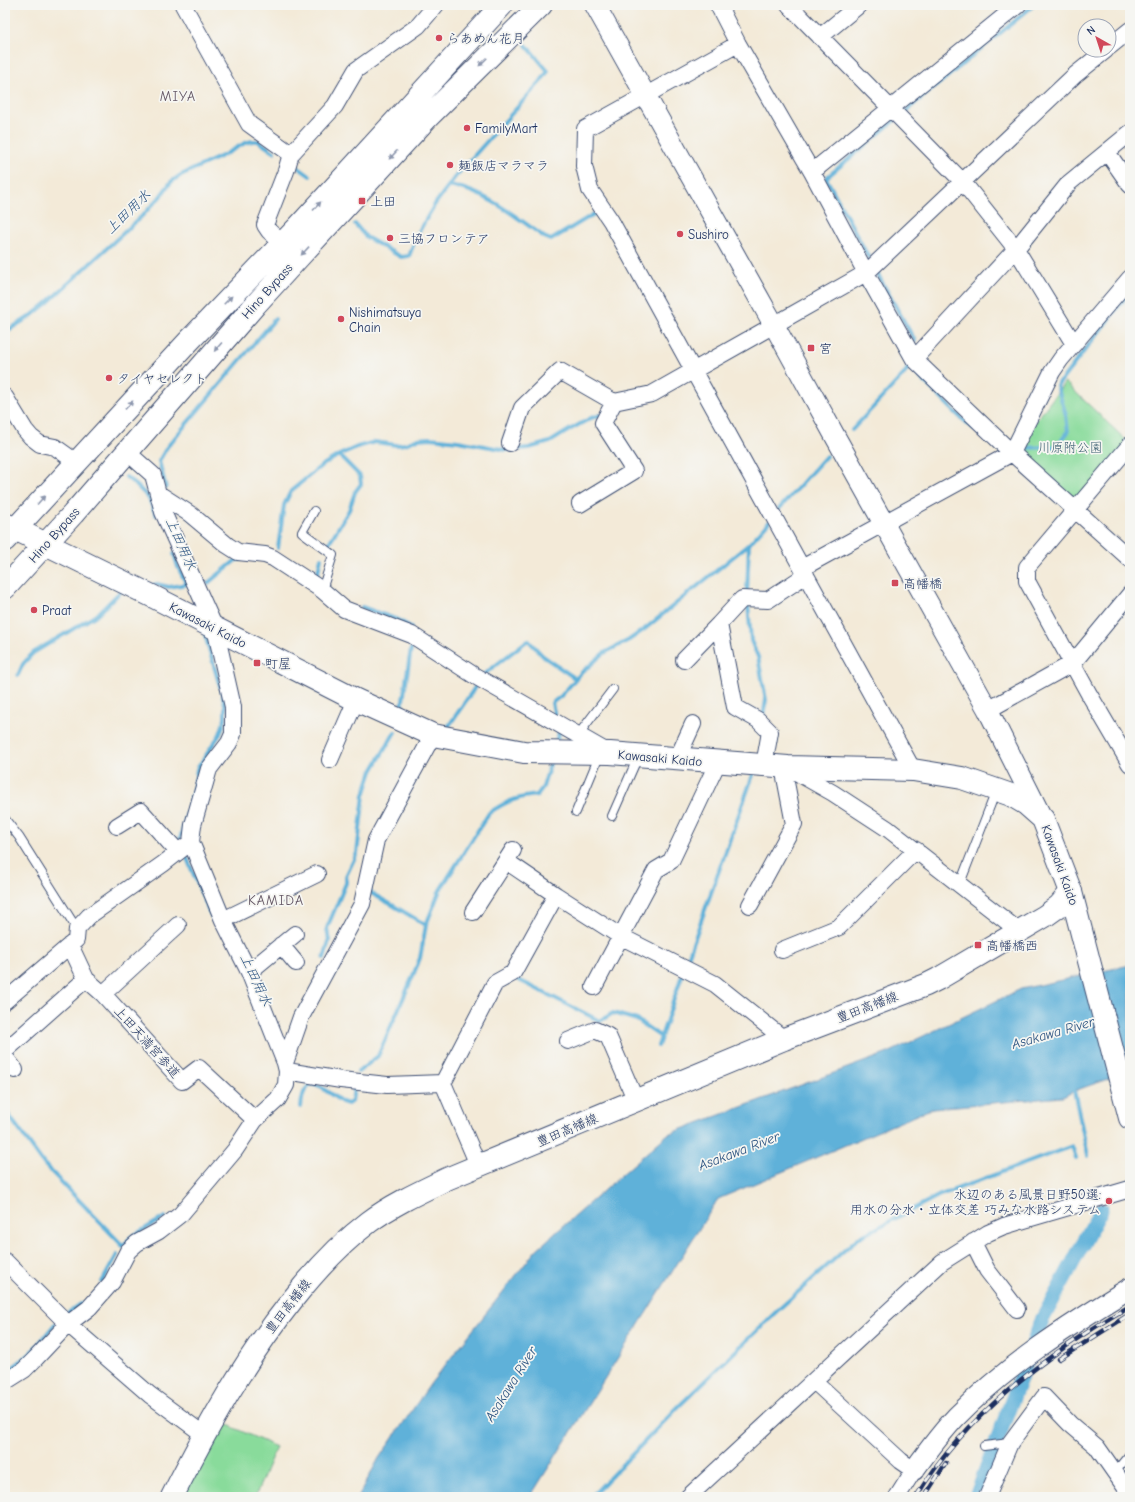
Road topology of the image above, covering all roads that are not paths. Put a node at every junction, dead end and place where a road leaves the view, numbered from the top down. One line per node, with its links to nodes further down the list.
1 (183, 5): 19 (street)
2 (436, 5): 19 (street)
3 (502, 5): 23 (main road, Hino Bypass, one-way to 3)
4 (541, 5): 34 (main road, Hino Bypass, one-way to 34)
5 (595, 5): 15 (street)
6 (718, 5): 13 (street)
7 (789, 5): 11 (street)
8 (859, 5): 11 (street)
9 (1018, 5): 16 (street)
10 (1130, 30): 12 (street)
11 (820, 37): 16 (street)
12 (1117, 41)
13 (738, 44): 15 (street); 20 (street)
14 (1096, 58): 21 (street)
15 (646, 96): 27 (street); 30 (street)
16 (896, 115): 20 (street); 21 (street)
17 (1130, 133): 18 (street)
18 (1107, 152): 22 (street); 24 (street)
19 (291, 154): 23 (street)
20 (812, 172): 25 (street)
21 (962, 181): 24 (street); 25 (street)
22 (1130, 185)
23 (282, 243): 37 (main road, Hino Bypass, one-way to 23)
24 (1016, 250): 28 (street); 29 (street)
25 (866, 273): 27 (street); 29 (street)
26 (1130, 278): 28 (street)
27 (774, 325): 30 (street); 42 (street)
28 (1074, 344): 35 (street)
29 (914, 359): 35 (street)
30 (693, 370): 32 (street); 46 (street)
31 (5, 397): 37 (street)
32 (614, 402): 33 (street); 39 (street)
33 (510, 443)
34 (127, 452): 38 (street); 44 (main road, Hino Bypass)
35 (1012, 453): 40 (street); 42 (street)
36 (1128, 453): 40 (street)
37 (76, 462): 43 (main road, Hino Bypass, one-way to 37)
38 (158, 494): 48 (street); 51 (street)
39 (580, 504)
40 (1075, 510): 45 (street); 53 (street)
41 (314, 511): 48 (lane)
42 (883, 523): 46 (street); 56 (street)
43 (8, 531): 44 (main road, Kawasaki Kaido)
44 (45, 544): 47 (main road, Hino Bypass); 51 (main road, Kawasaki Kaido)
45 (1130, 559)
46 (804, 572): 50 (street); 67 (street)
47 (5, 588)
48 (322, 590): 58 (street)
49 (1130, 594): 53 (street)
50 (719, 624): 52 (street); 66 (street)
51 (215, 628): 55 (main road, Kawasaki Kaido); 74 (street)
52 (684, 660)
53 (1073, 663): 56 (street); 60 (street)
54 (613, 689): 58 (lane)
55 (356, 700): 59 (main road, Kawasaki Kaido); 64 (street)
56 (988, 710): 72 (street)
57 (693, 724): 63 (street)
58 (578, 735): 61 (street)
59 (433, 736): 61 (main road, Kawasaki Kaido); 102 (street)
60 (1128, 752)
61 (605, 753): 62 (main road, Kawasaki Kaido); 69 (lane)
62 (639, 756): 63 (main road, Kawasaki Kaido); 70 (lane)
63 (677, 759): 65 (main road, Kawasaki Kaido)
64 (330, 760)
65 (718, 762): 66 (main road, Kawasaki Kaido); 88 (street)
66 (778, 766): 67 (main road, Kawasaki Kaido); 75 (street); 81 (street)
67 (913, 770): 68 (main road, Kawasaki Kaido)
68 (997, 790): 72 (main road, Kawasaki Kaido); 78 (lane)
69 (576, 812)
70 (612, 816)
71 (5, 819): 85 (lane)
72 (1043, 819): 79 (main road, Kawasaki Kaido)
73 (117, 826): 76 (street)
74 (190, 842): 76 (street); 83 (street)
75 (916, 850): 78 (street); 91 (street)
76 (178, 852): 85 (street)
77 (317, 874): 83 (street)
78 (959, 886): 86 (street)
79 (1071, 892): 86 (main road, 豊田高幡線); 106 (main road, Kawasaki Kaido)
80 (556, 895): 82 (street); 88 (street); 104 (street)
81 (750, 904)
82 (473, 912)
83 (223, 920): 93 (street)
84 (178, 925): 96 (street)
85 (77, 929): 89 (street)
86 (1019, 932): 98 (main road, 豊田高幡線)
87 (295, 934): 90 (street)
88 (620, 936): 95 (street); 98 (street)
89 (70, 945): 94 (street, 上田天満宮参道); 97 (street)
90 (281, 945): 92 (street); 93 (street)
91 (782, 950)
92 (296, 963)
93 (249, 972): 102 (street)
94 (86, 979): 96 (street, 上田天満宮参道); 100 (street)
95 (594, 987)
96 (103, 994): 107 (street, 上田天満宮参道)
97 (5, 1001)
98 (784, 1039): 105 (main road, 豊田高幡線)
99 (568, 1041): 105 (street)
100 (5, 1051)
101 (5, 1057): 103 (street)
102 (286, 1067): 104 (street); 107 (street)
103 (15, 1070)
104 (443, 1083): 108 (street)
105 (636, 1101): 108 (main road, 豊田高幡線)
106 (1130, 1118)
107 (255, 1120): 114 (street)
108 (479, 1167): 117 (main road, 豊田高幡線)
109 (1130, 1189): 110 (street)
110 (973, 1242): 113 (street); 115 (street)
111 (5, 1261): 114 (street)
112 (1130, 1288): 121 (street)
113 (1017, 1309)
114 (68, 1324): 116 (street); 117 (street)
115 (814, 1380): 121 (street); 124 (street)
116 (5, 1382)
117 (204, 1434): 125 (main road, 豊田高幡線)
118 (1006, 1443): 119 (lane); 122 (street); 127 (street)
119 (984, 1446)
120 (1130, 1454): 122 (lane)
121 (914, 1470): 126 (street)
122 (1114, 1472): 123 (street)
123 (1130, 1494)
124 (691, 1496)
125 (172, 1497)
126 (898, 1497)
127 (987, 1497)

